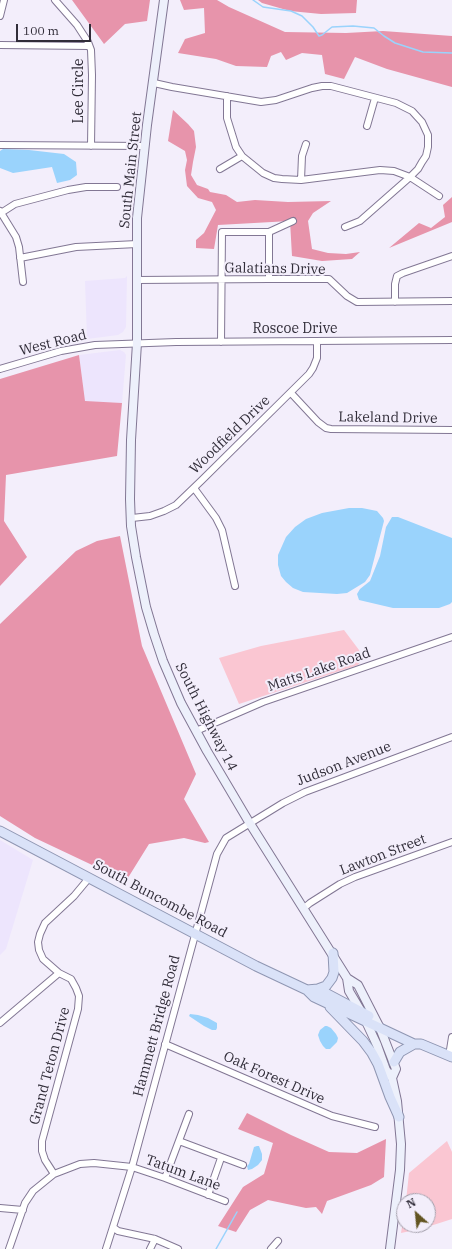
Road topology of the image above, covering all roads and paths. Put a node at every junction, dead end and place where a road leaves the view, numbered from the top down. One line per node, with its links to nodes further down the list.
1 (4, 0): 4 (street)
2 (55, 0): 6 (street, Lee Circle)
3 (164, 0): 7 (main road, South Main Street)
4 (0, 16)
5 (0, 45): 6 (street)
6 (89, 46): 13 (street, Lee Circle)
7 (154, 82): 8 (street); 14 (main road, South Main Street)
8 (227, 96): 9 (street); 15 (street)
9 (375, 98): 10 (street); 17 (street)
10 (367, 126)
11 (306, 144): 18 (street)
12 (0, 145): 13 (street)
13 (91, 146): 14 (street)
14 (144, 146): 25 (main road, South Main Street)
15 (242, 156): 16 (street); 18 (street)
16 (220, 169)
17 (410, 177): 18 (street); 20 (street); 23 (street)
18 (301, 180)
19 (117, 187): 21 (street)
20 (439, 196)
21 (1, 212): 27 (street)
22 (293, 221): 24 (street)
23 (345, 226)
24 (268, 232): 28 (street); 30 (street)
25 (137, 244): 27 (street); 29 (main road, South Main Street)
26 (452, 256): 33 (street)
27 (20, 258): 31 (street)
28 (269, 279): 30 (street, Galatians Drive); 33 (street, Galatians Drive)
29 (137, 280): 30 (street, Galatians Drive); 37 (main road, South Main Street)
30 (221, 280): 36 (street)
31 (23, 282)
32 (452, 301): 33 (street, Galatians Drive)
33 (395, 302)
34 (452, 340): 35 (street, Roscoe Drive)
35 (316, 341): 36 (street, Roscoe Drive); 39 (street, Woodfield Drive)
36 (221, 342): 37 (street, Roscoe Drive)
37 (137, 343): 38 (street, West Road); 42 (main road, South Highway 14)
38 (0, 369)
39 (291, 393): 40 (street, Lakeland Drive); 41 (street, Woodfield Drive)
40 (452, 430)
41 (194, 488): 42 (street, Woodfield Drive); 43 (street)
42 (132, 518): 45 (main road, South Highway 14)
43 (235, 586)
44 (452, 637): 45 (street, Matts Lake Road)
45 (196, 731): 47 (main road, South Highway 14)
46 (452, 736): 47 (street, Judson Avenue)
47 (249, 822): 51 (main road, South Highway 14); 52 (street, Hammett Bridge Road)
48 (0, 831): 50 (main road, South Buncombe Road)
49 (452, 842): 51 (street, Lawton Street)
50 (89, 878): 52 (main road, South Buncombe Road); 54 (street, Grand Teton Drive)
51 (304, 908): 53 (main road, South Highway 14)
52 (195, 933): 57 (main road, South Buncombe Road); 63 (street, Hammett Bridge Road)
53 (333, 953): 55 (main road, South Highway 14); 56 (main road)
54 (60, 973): 60 (street); 75 (street, Grand Teton Drive)
55 (347, 978): 59 (main road, South Highway 14); 61 (main road, South Highway 14)
56 (318, 989): 57 (main road); 59 (main road, South Buncombe Road)
57 (307, 990): 58 (main road, South Buncombe Road)
58 (326, 1003): 59 (main road, South Buncombe Road); 69 (main road)
59 (364, 1017): 61 (main road, South Buncombe Road); 67 (main road, South Highway 14)
60 (0, 1023)
61 (378, 1024): 64 (main road, South Buncombe Road); 66 (main road, South Highway 14)
62 (452, 1037): 65 (street)
63 (165, 1044): 70 (street, Oak Forest Drive); 74 (street, Hammett Bridge Road)
64 (417, 1044): 65 (main road, South Buncombe Road); 66 (main road)
65 (450, 1057)
66 (394, 1062): 67 (main road, South Highway 14)
67 (392, 1078): 69 (main road, South Highway 14)
68 (189, 1114): 71 (street)
69 (399, 1117): 89 (main road, South Highway 14)
70 (375, 1127)
71 (179, 1141): 72 (street); 76 (street)
72 (221, 1158): 73 (street); 77 (street)
73 (243, 1166)
74 (132, 1167): 75 (street, Tatum Lane); 76 (street, Tatum Lane); 81 (street, Hammett Bridge Road)
75 (54, 1174): 80 (street, Tatum Lane)
76 (165, 1178): 77 (street, Tatum Lane)
77 (208, 1195): 78 (street, Tatum Lane)
78 (225, 1202)
79 (0, 1208): 80 (street)
80 (23, 1210): 84 (street, Tatum Lane)
81 (114, 1228): 82 (street); 85 (street, Hammett Bridge Road)
82 (155, 1239): 86 (street); 87 (street)
83 (278, 1241): 88 (street)
84 (9, 1249)
85 (106, 1249)
86 (150, 1249)
87 (178, 1249)
88 (271, 1249)
89 (390, 1249)

